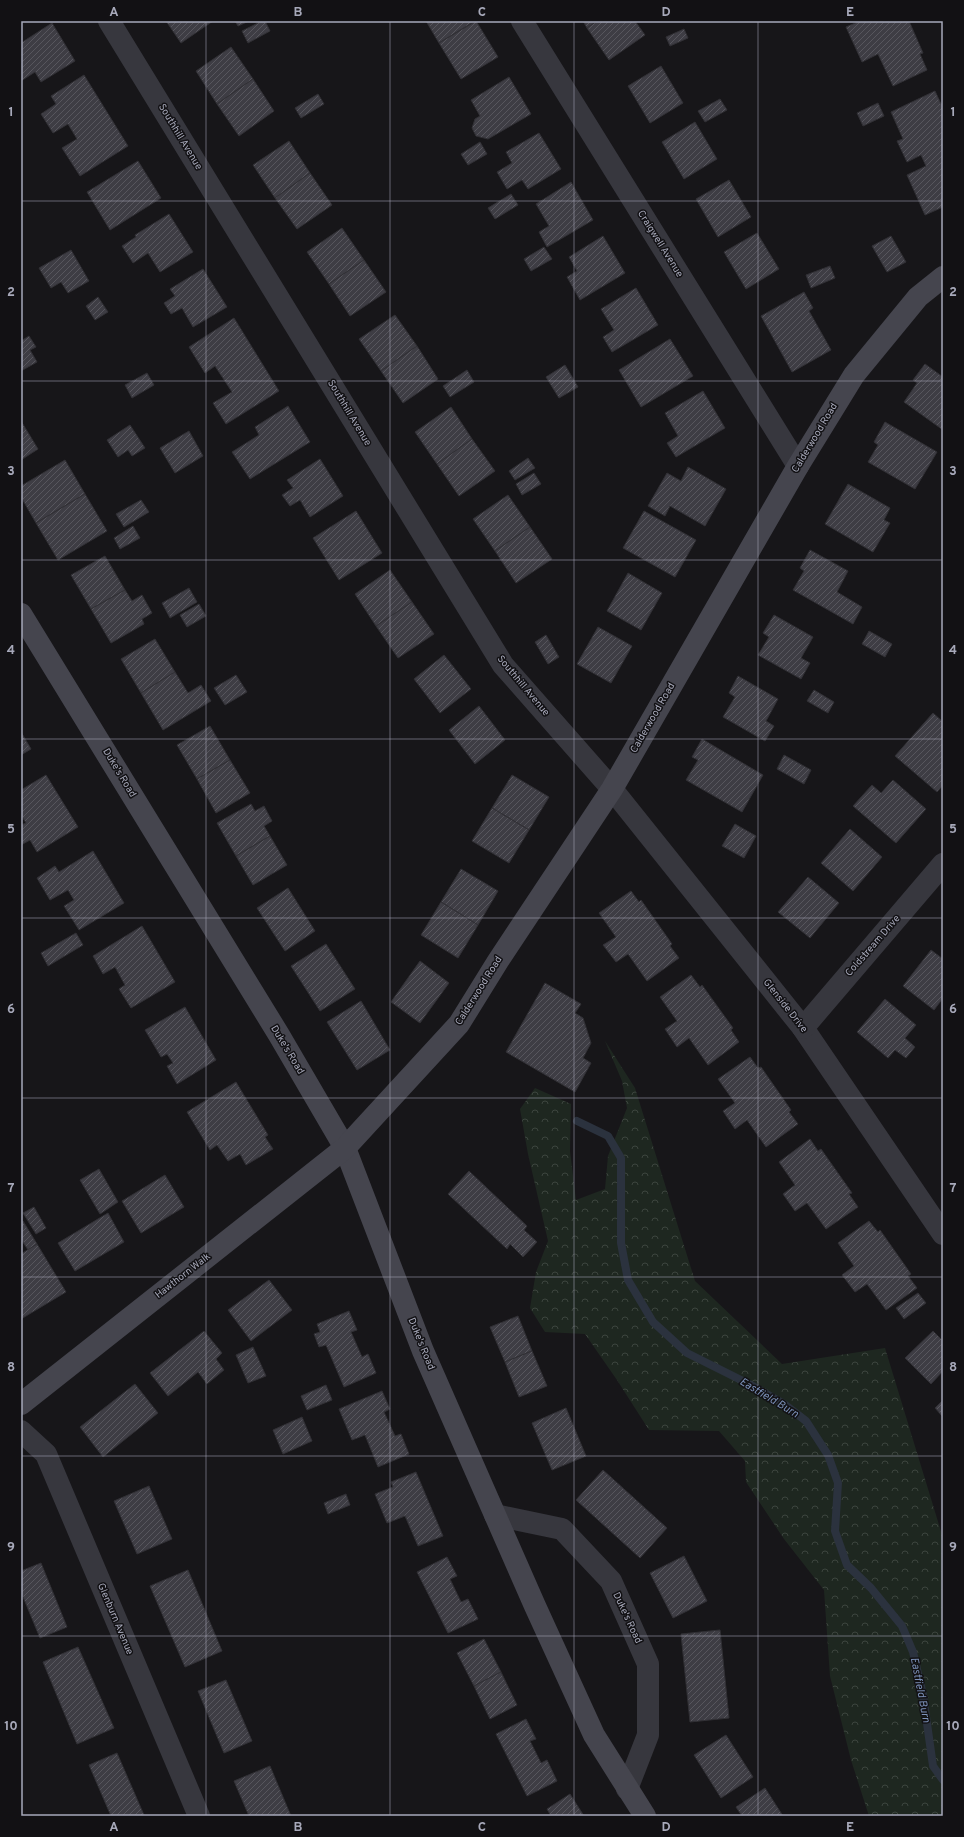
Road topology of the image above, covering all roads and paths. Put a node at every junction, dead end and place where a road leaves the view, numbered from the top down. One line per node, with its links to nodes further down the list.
1 (109, 21): 6 (street, Southhill Avenue)
2 (522, 21): 4 (street, Craigwell Avenue)
3 (943, 277): 4 (street, Calderwood Road)
4 (798, 466): 6 (street, Calderwood Road)
5 (21, 614): 9 (street, Duke's Road)
6 (612, 789): 8 (street, Glenside Drive); 9 (street, Calderwood Road)
7 (943, 864): 8 (street, Coldstream Drive)
8 (803, 1028): 10 (street, Glenside Drive)
9 (345, 1148): 11 (street, Hawthorn Walk); 13 (street, Duke's Road)
10 (943, 1234)
11 (21, 1404)
12 (21, 1431): 15 (street, Glenburn Avenue)
13 (495, 1515): 14 (street, Duke's Road); 14 (street, Duke's Road)
14 (627, 1788): 16 (street, Duke's Road)
15 (199, 1816)
16 (645, 1816)

